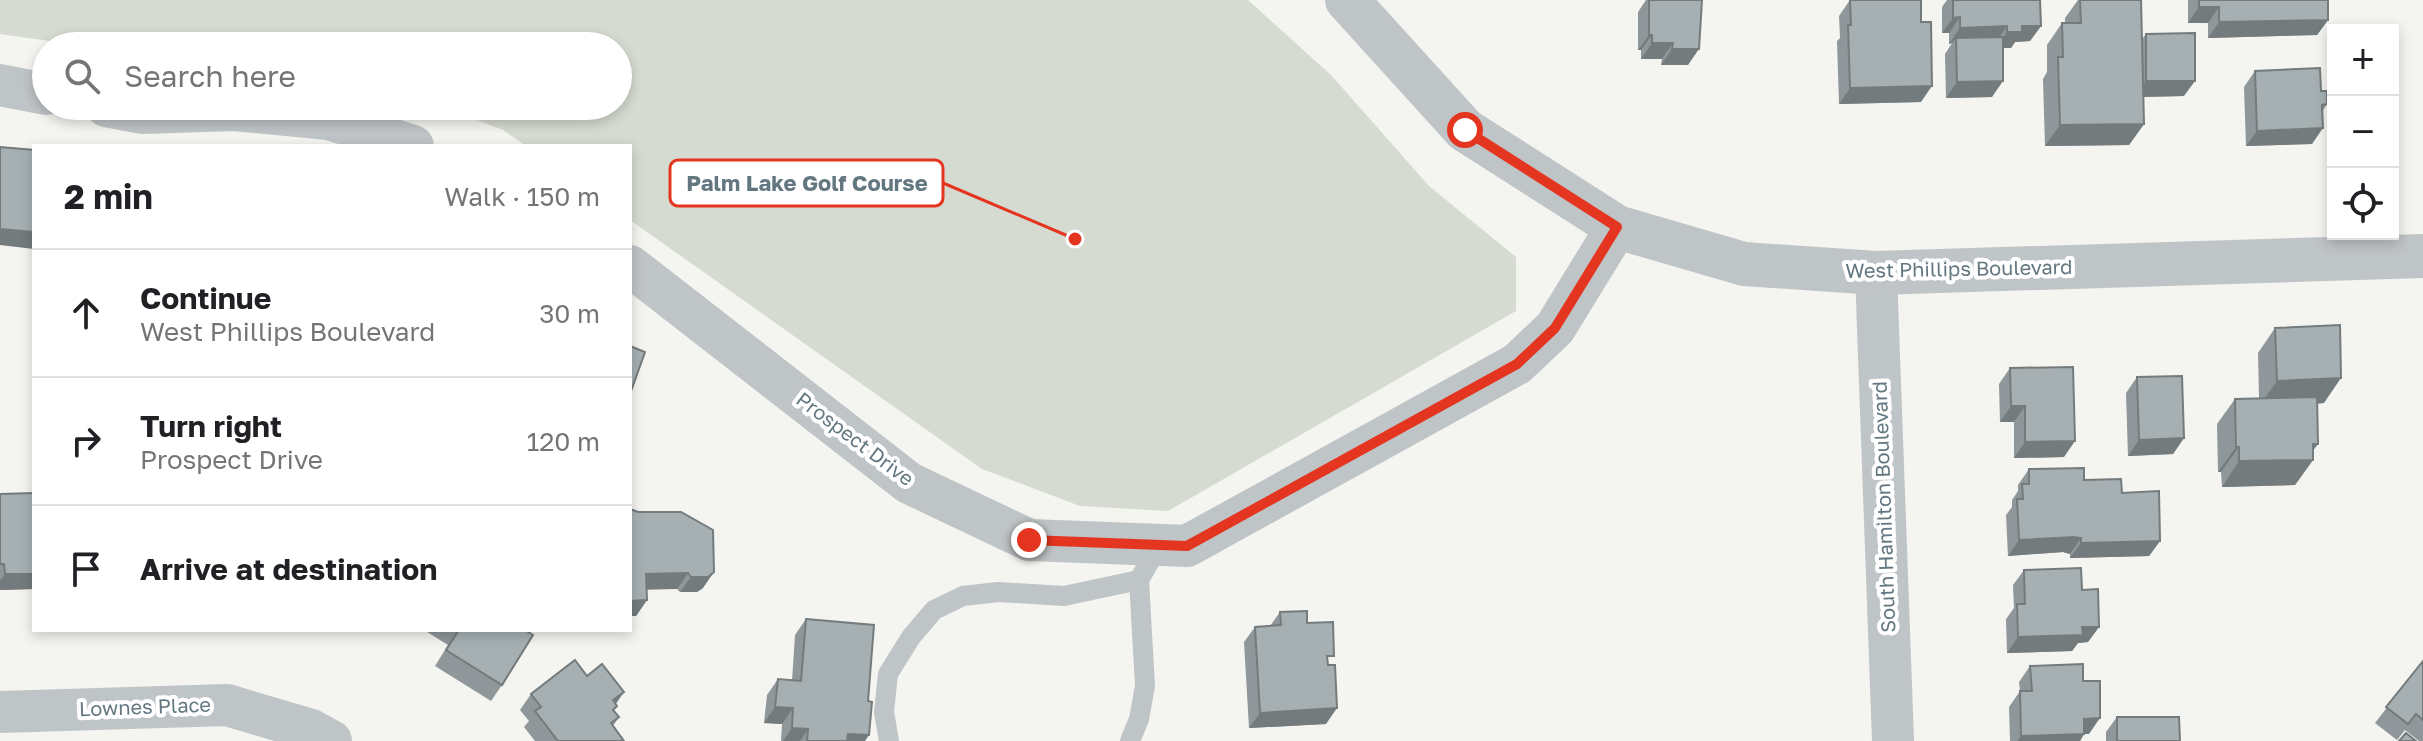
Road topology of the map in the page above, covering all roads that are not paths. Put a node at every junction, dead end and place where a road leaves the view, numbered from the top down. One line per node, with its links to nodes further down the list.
1 (1347, 0): 6 (street, West Phillips Boulevard)
2 (0, 85): 3 (street)
3 (32, 91)
4 (332, 120): 5 (street)
5 (407, 144)
6 (1617, 227): 9 (street, West Phillips Boulevard); 10 (street, Prospect Drive)
7 (2423, 256): 9 (street, West Phillips Boulevard)
8 (632, 268): 10 (street, Prospect Drive)
9 (1876, 273): 15 (street, South Hamilton Boulevard)
10 (1149, 562): 13 (lane); 14 (lane)
11 (0, 712): 12 (street, Lownes Place)
12 (331, 741)
13 (889, 741)
14 (1130, 741)
15 (1893, 741)

